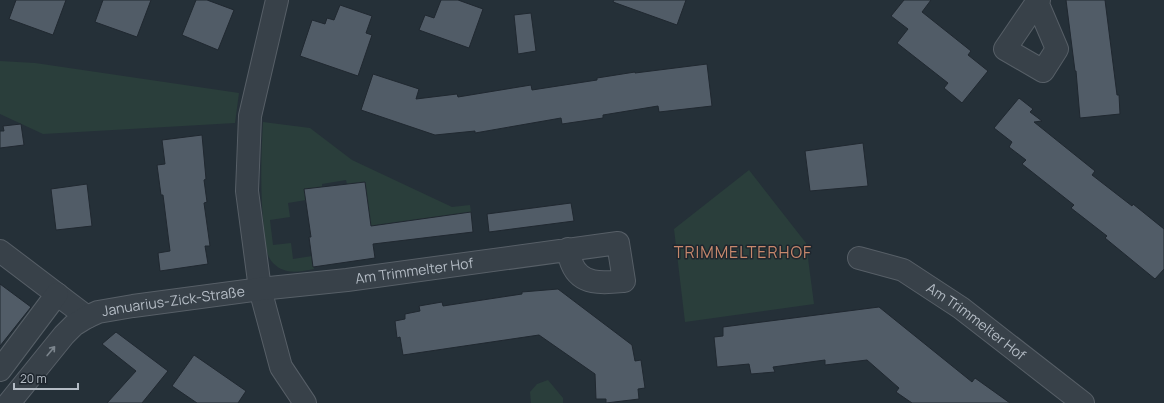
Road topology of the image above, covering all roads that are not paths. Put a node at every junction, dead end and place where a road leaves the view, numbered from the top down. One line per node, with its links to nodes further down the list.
1 (277, 0): 5 (street)
2 (568, 249): 5 (street, Am Trimmelter Hof)
3 (0, 251): 6 (street, Januarius-Zick-Straße)
4 (859, 258): 11 (street, Am Trimmelter Hof)
5 (260, 290): 7 (street, Januarius-Zick-Straße); 10 (street)
6 (57, 294): 7 (street, Januarius-Zick-Straße); 8 (street)
7 (87, 317): 9 (street, Januarius-Zick-Straße, one-way to 7)
8 (0, 370)
9 (9, 403)
10 (305, 403)
11 (1083, 403)

